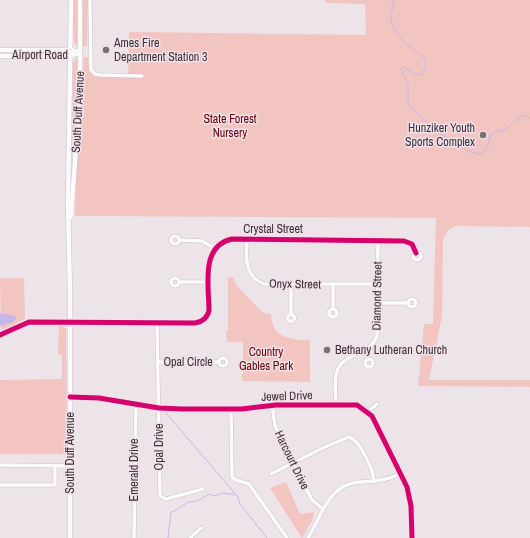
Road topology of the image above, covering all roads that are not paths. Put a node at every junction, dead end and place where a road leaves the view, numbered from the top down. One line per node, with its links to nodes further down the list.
1 (71, 0): 7 (main road, South Duff Avenue)
2 (80, 0): 5 (main road, South Duff Avenue)
3 (90, 0): 6 (street)
4 (0, 50): 7 (main road, Airport Road)
5 (80, 52): 6 (street, Airport Road); 7 (main road, Airport Road); 10 (main road, South Duff Avenue)
6 (90, 52): 9 (street)
7 (71, 53): 8 (main road, Airport Road); 10 (main road, South Duff Avenue)
8 (0, 56)
9 (142, 76)
10 (70, 223): 25 (main road, South Duff Avenue)
11 (247, 239): 13 (street, Crystal Street); 14 (street, Crystal Street); 20 (street, Onyx Street)
12 (179, 240): 14 (street)
13 (378, 240): 15 (street, Crystal Street); 19 (street, Diamond Street)
14 (214, 248): 17 (street)
15 (416, 252)
16 (179, 282): 17 (street)
17 (209, 282): 26 (street)
18 (333, 284): 19 (street, Onyx Street); 20 (street, Onyx Street); 23 (street)
19 (378, 284): 21 (street, Diamond Street)
20 (291, 285): 24 (street)
21 (378, 303): 22 (street); 28 (street, Diamond Street)
22 (408, 303)
23 (333, 309)
24 (291, 315)
25 (70, 323): 26 (street); 27 (street); 32 (main road, South Duff Avenue)
26 (157, 323): 30 (street, Opal Drive)
27 (0, 335)
28 (362, 352): 29 (street); 36 (street, Diamond Street)
29 (366, 360)
30 (157, 362): 31 (street, Opal Circle); 37 (street, Opal Drive)
31 (219, 362)
32 (70, 397): 33 (street, Jewel Drive); 43 (main road, South Duff Avenue)
33 (136, 403): 37 (street, Jewel Drive); 52 (street, Emerald Drive)
34 (376, 404): 39 (street)
35 (272, 405): 36 (street, Jewel Drive); 38 (street, Jewel Drive); 40 (street, Harcourt Drive)
36 (336, 405): 39 (street, Jewel Drive)
37 (159, 408): 38 (street, Jewel Drive); 48 (street, Opal Drive)
38 (231, 409): 54 (street)
39 (368, 412): 45 (street)
40 (293, 463): 44 (street); 46 (street); 49 (street, Harcourt Drive)
41 (0, 465): 42 (street)
42 (55, 466): 43 (street); 47 (street)
43 (70, 466): 51 (main road, South Duff Avenue)
44 (271, 474)
45 (401, 474): 46 (street); 56 (street)
46 (374, 482): 49 (street)
47 (0, 485)
48 (203, 489)
49 (323, 509): 55 (street)
50 (201, 528): 53 (street)
51 (70, 538)
52 (134, 538)
53 (190, 538)
54 (287, 538)
55 (308, 538)
56 (412, 538)

